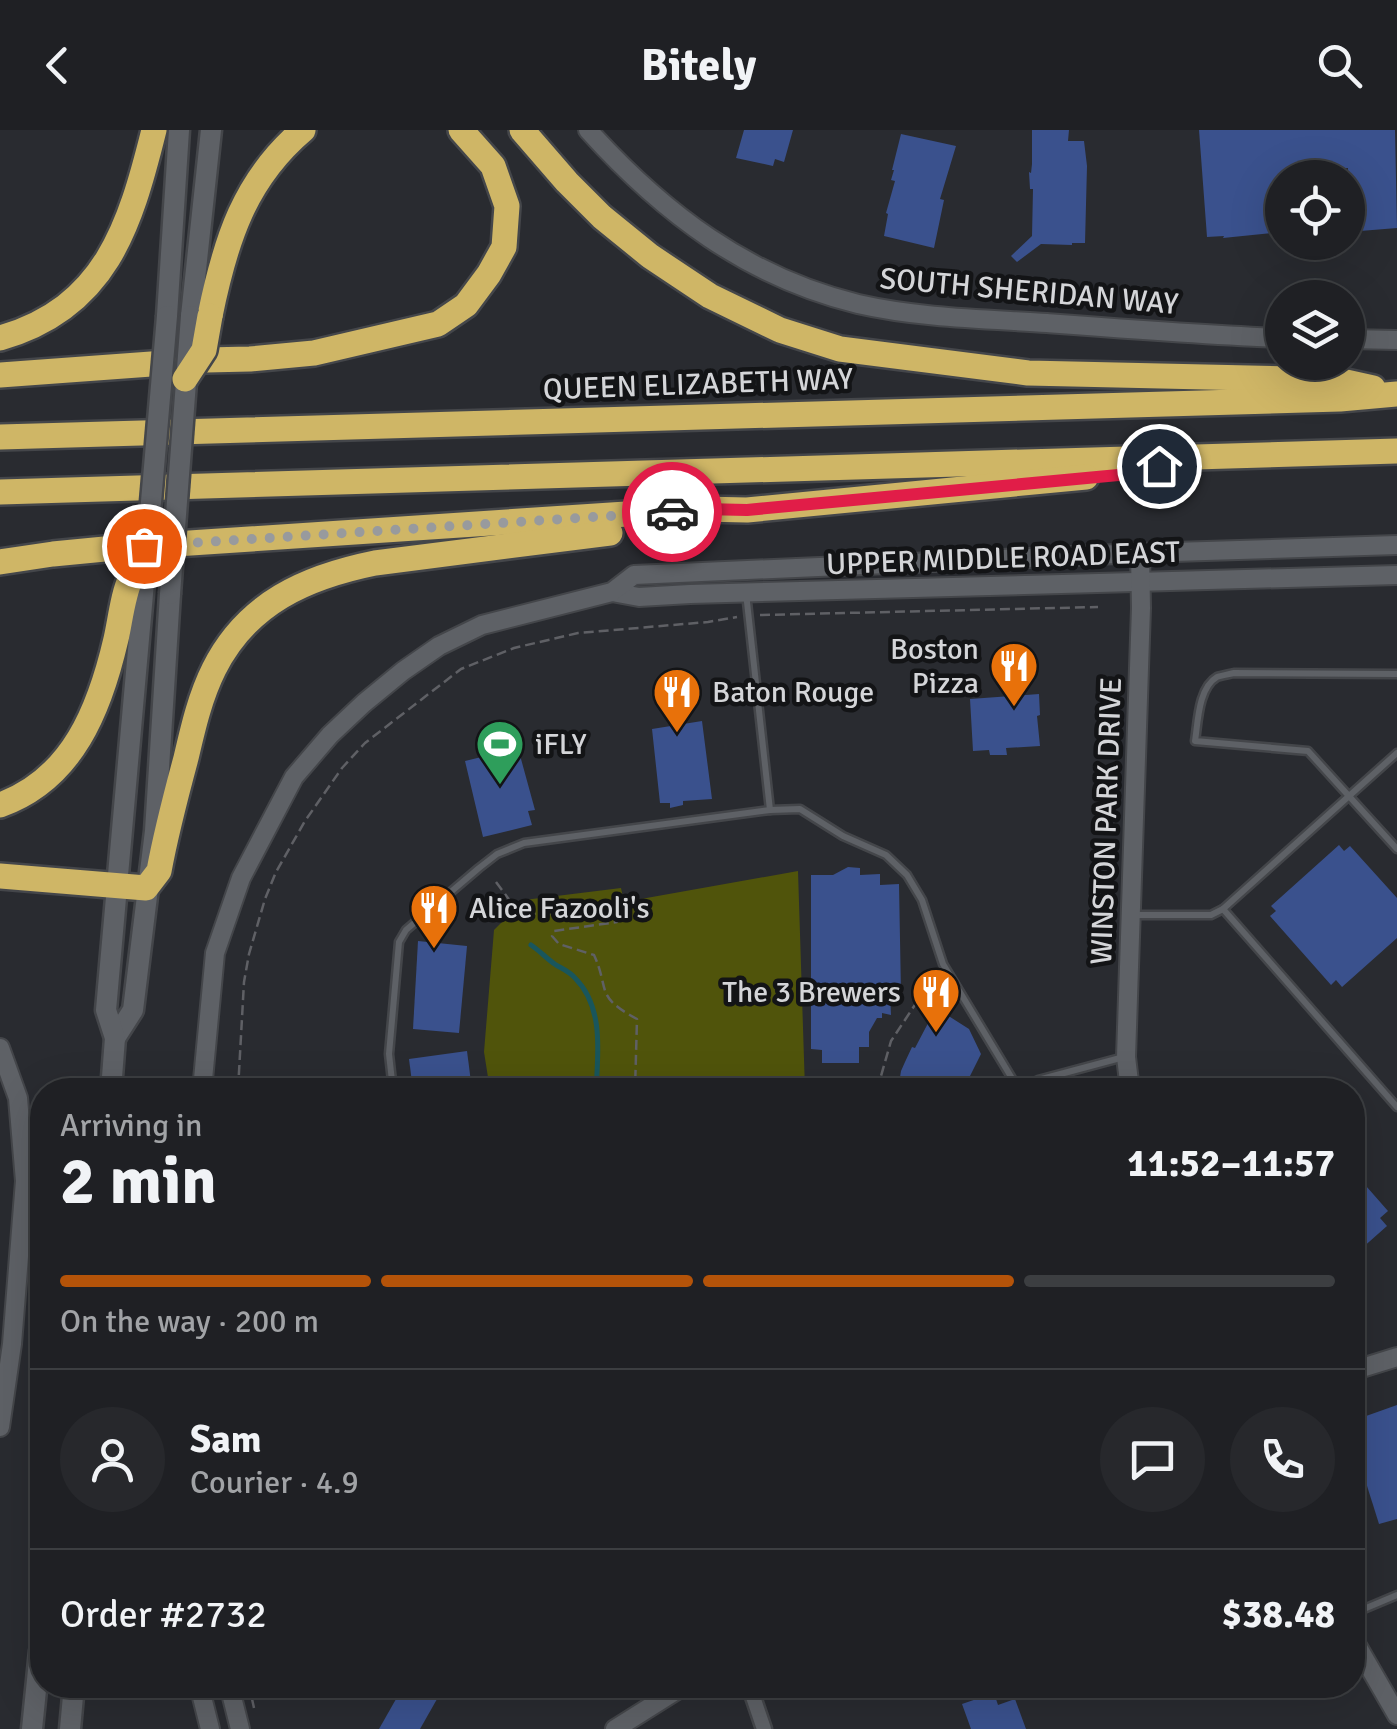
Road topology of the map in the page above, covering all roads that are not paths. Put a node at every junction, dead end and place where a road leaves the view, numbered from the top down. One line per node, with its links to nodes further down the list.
1 (154, 130): 10 (highway)
2 (180, 130): 23 (main road, bridge)
3 (211, 130): 8 (main road)
4 (303, 130): 8 (highway)
5 (462, 130): 13 (highway)
6 (522, 130): 15 (highway)
7 (588, 130): 9 (street, SOUTH SHERIDAN WAY)
8 (200, 316): 14 (highway, bridge)
9 (1265, 337)
10 (0, 338)
11 (1365, 339): 12 (street)
12 (1397, 340)
13 (0, 375)
14 (185, 379): 38 (main road, bridge)
15 (1397, 394): 16 (highway, QUEEN ELIZABETH WAY)
16 (0, 437)
17 (1397, 451): 18 (highway)
18 (1189, 458): 19 (highway); 20 (highway)
19 (0, 492)
20 (747, 510): 24 (highway); 38 (highway)
21 (1397, 545): 22 (street, UPPER MIDDLE ROAD EAST)
22 (1140, 553): 26 (street, WINSTON PARK DRIVE); 27 (street, UPPER MIDDLE ROAD EAST)
23 (146, 560): 29 (highway)
24 (0, 562)
25 (1397, 575): 26 (street, UPPER MIDDLE ROAD EAST)
26 (1141, 581): 28 (street, UPPER MIDDLE ROAD EAST); 40 (street, WINSTON PARK DRIVE)
27 (612, 592): 28 (street, UPPER MIDDLE ROAD EAST); 45 (street, UPPER MIDDLE ROAD EAST)
28 (746, 593): 34 (lane)
29 (135, 596): 33 (highway); 37 (main road)
30 (1397, 674): 32 (lane)
31 (1397, 753): 32 (lane)
32 (1349, 796): 35 (lane); 39 (lane)
33 (0, 804)
34 (770, 810): 46 (lane); 47 (lane)
35 (1397, 849)
36 (0, 876): 37 (highway)
37 (117, 885): 38 (highway); 41 (main road)
38 (146, 888): 41 (main road)
39 (1222, 909): 40 (lane); 50 (lane)
40 (1130, 915): 43 (street, WINSTON PARK DRIVE)
41 (115, 1038): 44 (main road)
42 (0, 1048): 53 (street)
43 (1126, 1057): 48 (lane); 49 (street, WINSTON PARK DRIVE)
44 (112, 1078)
45 (203, 1078)
46 (392, 1078)
47 (1012, 1078)
48 (1046, 1078)
49 (1129, 1078)
50 (1397, 1107)
51 (1397, 1357): 52 (street)
52 (1365, 1367)
53 (0, 1426)
54 (1397, 1595): 55 (lane)
55 (1365, 1609)
56 (1365, 1659): 63 (street)
57 (35, 1698): 64 (main road)
58 (73, 1698): 65 (main road)
59 (203, 1698): 66 (street)
60 (232, 1698): 67 (street)
61 (664, 1698): 68 (street)
62 (753, 1698): 69 (street)
63 (1397, 1714)
64 (32, 1729)
65 (70, 1729)
66 (210, 1729)
67 (240, 1729)
68 (615, 1729)
69 (764, 1729)

